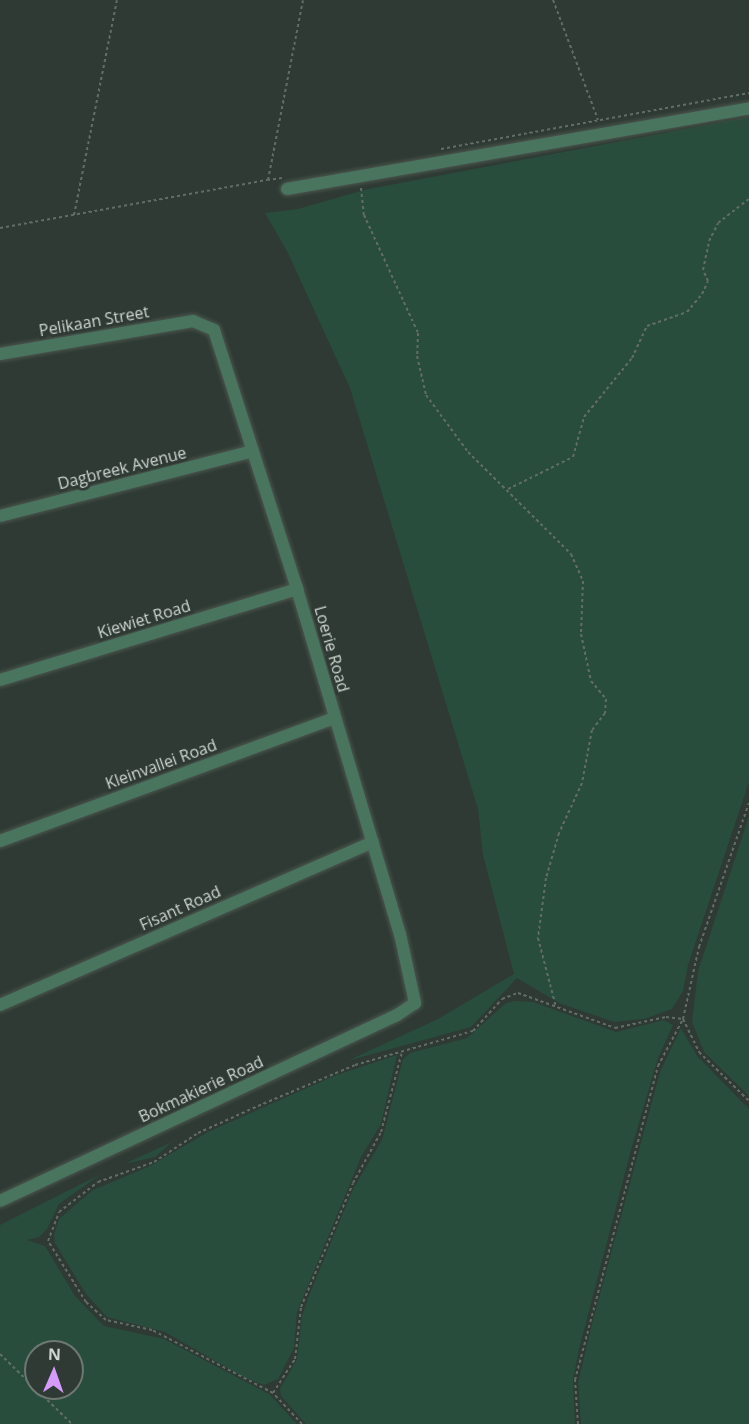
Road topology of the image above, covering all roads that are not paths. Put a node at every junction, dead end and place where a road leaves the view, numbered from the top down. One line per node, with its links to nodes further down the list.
1 (749, 108): 2 (street)
2 (288, 189)
3 (193, 321): 4 (street, Pelikaan Street); 5 (street, Loerie Road)
4 (0, 354)
5 (253, 451): 6 (street, Dagbreek Avenue); 7 (street, Loerie Road)
6 (0, 516)
7 (297, 589): 8 (street, Kiewiet Road); 9 (street, Loerie Road)
8 (0, 680)
9 (334, 718): 10 (street, Kleinvallei Road); 11 (street, Loerie Road)
10 (0, 841)
11 (373, 842): 12 (street, Loerie Road); 13 (street, Fisant Road)
12 (415, 1003): 14 (street, Bokmakierie Road)
13 (0, 1005)
14 (0, 1201)

